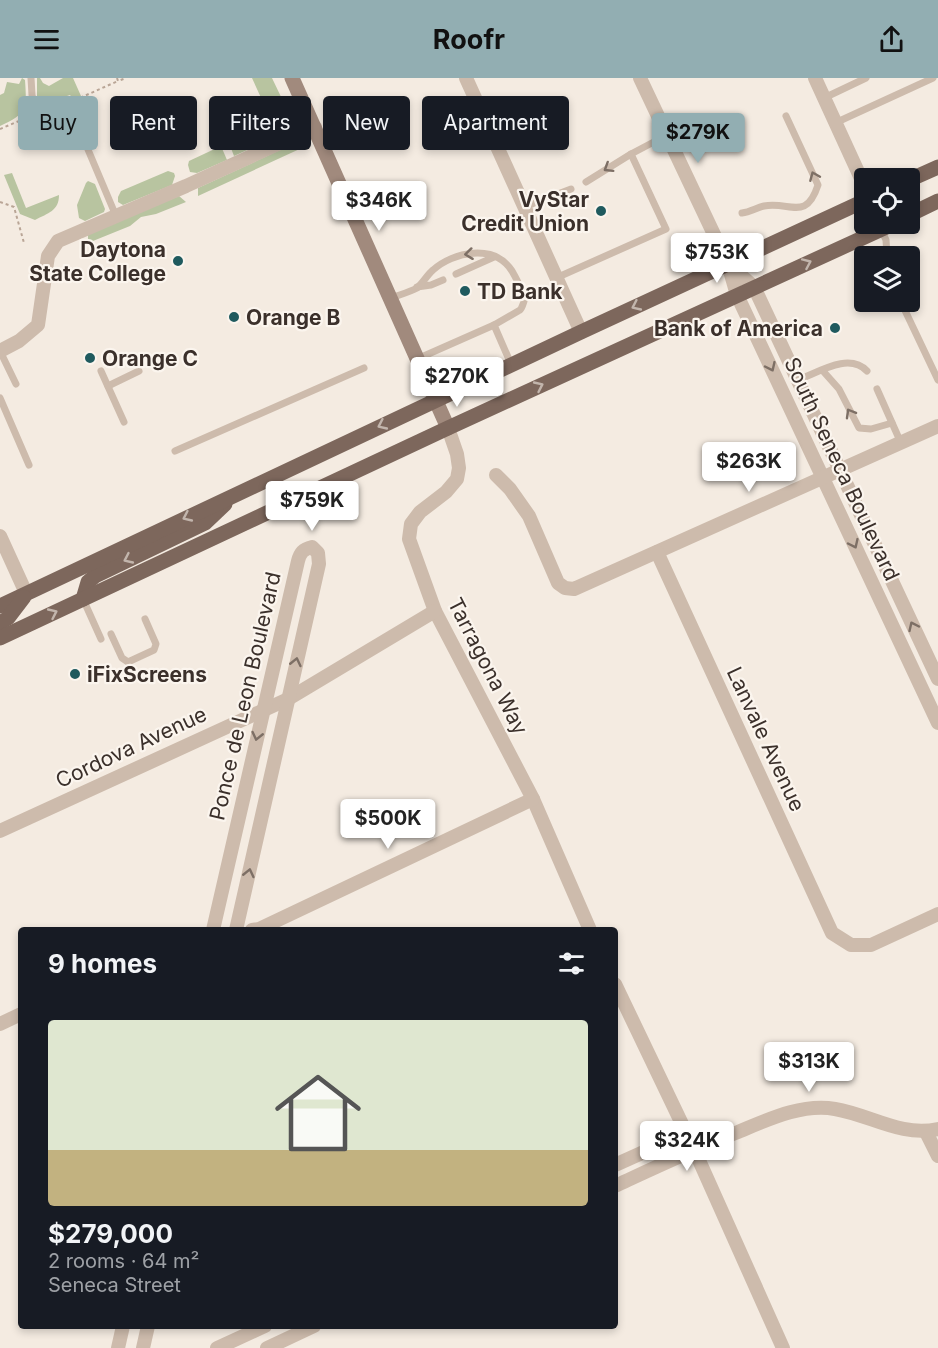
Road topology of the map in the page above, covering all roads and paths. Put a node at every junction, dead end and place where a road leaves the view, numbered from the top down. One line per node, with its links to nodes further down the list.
1 (31, 78): 27 (lane)
2 (117, 78): 3 (path)
3 (126, 78)
4 (292, 78): 13 (street)
5 (466, 78): 24 (street)
6 (640, 78): 14 (street)
7 (815, 78): 10 (street)
8 (866, 78): 10 (lane)
9 (933, 78): 12 (lane)
10 (825, 98): 12 (street)
11 (786, 116): 26 (lane, one-way to 11)
12 (835, 123): 17 (street)
13 (315, 127): 27 (street); 38 (street)
14 (671, 138): 15 (lane); 31 (street)
15 (631, 154): 19 (lane, one-way to 19); 33 (lane)
16 (938, 167): 18 (main road)
17 (856, 168)
18 (920, 175)
19 (586, 182)
20 (571, 189): 24 (lane)
21 (938, 201): 25 (main road)
22 (0, 202): 29 (path)
23 (854, 206): 31 (main road)
24 (524, 207): 33 (street)
25 (920, 210)
26 (742, 213)
27 (116, 216): 42 (street)
28 (870, 234): 36 (main road, one-way to 28)
29 (24, 243)
30 (494, 257): 32 (lane); 35 (lane, one-way to 35); 40 (lane)
31 (728, 264): 36 (street, South Seneca Boulevard); 37 (street, South Seneca Boulevard); 41 (main road, one-way to 41)
32 (456, 274)
33 (556, 278): 41 (street)
34 (443, 280): 35 (lane)
35 (417, 287): 38 (lane)
36 (754, 287): 37 (main road); 51 (street, South Seneca Boulevard)
37 (737, 295): 54 (street, South Seneca Boulevard, one-way to 54); 61 (main road, one-way to 37)
38 (390, 298): 43 (street)
39 (906, 312): 50 (lane)
40 (494, 325): 43 (lane); 44 (lane)
41 (581, 332): 44 (main road)
42 (0, 351): 52 (lane)
43 (417, 359): 57 (street)
44 (512, 364): 57 (main road)
45 (364, 368): 63 (lane)
46 (823, 370): 49 (lane); 51 (lane); 59 (lane, one-way to 46)
47 (101, 371): 53 (lane)
48 (139, 371): 53 (lane)
49 (867, 371)
50 (937, 375)
51 (798, 380): 54 (street); 65 (street, South Seneca Boulevard)
52 (16, 384)
53 (108, 386): 58 (lane)
54 (781, 388): 67 (street, South Seneca Boulevard)
55 (877, 389): 59 (lane)
56 (0, 398): 64 (lane)
57 (435, 400): 61 (street); 68 (main road, one-way to 68)
58 (124, 422)
59 (892, 423): 62 (lane)
60 (938, 426): 62 (street)
61 (448, 428): 72 (main road); 74 (street, Tarragona Way)
62 (901, 443): 65 (street)
63 (175, 451)
64 (29, 465)
65 (840, 470): 67 (street); 80 (street, South Seneca Boulevard, one-way to 65)
66 (496, 476): 70 (street)
67 (823, 477): 70 (street); 81 (street, South Seneca Boulevard, one-way to 81)
68 (231, 497): 71 (main road, one-way to 71); 72 (main road, one-way to 72)
69 (0, 536): 71 (street)
70 (657, 552): 87 (street, Lanvale Avenue)
71 (26, 593): 73 (main road); 76 (main road)
72 (83, 599): 78 (main road, one-way to 72); 79 (lane)
73 (0, 606)
74 (435, 611): 82 (street, Cordova Avenue); 85 (street, Tarragona Way)
75 (145, 619): 77 (lane)
76 (0, 623)
77 (111, 634)
78 (0, 638)
79 (101, 639)
80 (935, 673): 81 (street)
81 (916, 677): 84 (street, South Seneca Boulevard)
82 (288, 699): 83 (street, Cordova Avenue); 83 (street, Ponce de Leon Boulevard, one-way to 83); 89 (street, Ponce de Leon Boulevard, one-way to 82)
83 (263, 710): 86 (street, Cordova Avenue); 88 (street, Ponce de Leon Boulevard, one-way to 88)
84 (938, 723)
85 (533, 799): 90 (street); 91 (street, Tarragona Way)
86 (0, 831)
87 (938, 914)
88 (214, 927)
89 (238, 927)
90 (263, 927)
91 (589, 927)
92 (618, 990): 96 (street)
93 (18, 1015): 94 (street)
94 (0, 1024)
95 (932, 1131): 97 (street); 98 (street)
96 (686, 1132): 97 (street); 99 (street)
97 (694, 1149): 100 (street); 105 (street)
98 (938, 1156)
99 (618, 1164)
100 (618, 1185)
101 (122, 1329): 106 (street)
102 (147, 1329): 107 (street)
103 (259, 1329): 108 (street)
104 (308, 1329): 109 (street)
105 (781, 1345): 110 (street)
106 (118, 1348)
107 (143, 1348)
108 (218, 1348)
109 (267, 1348)
110 (766, 1348)

